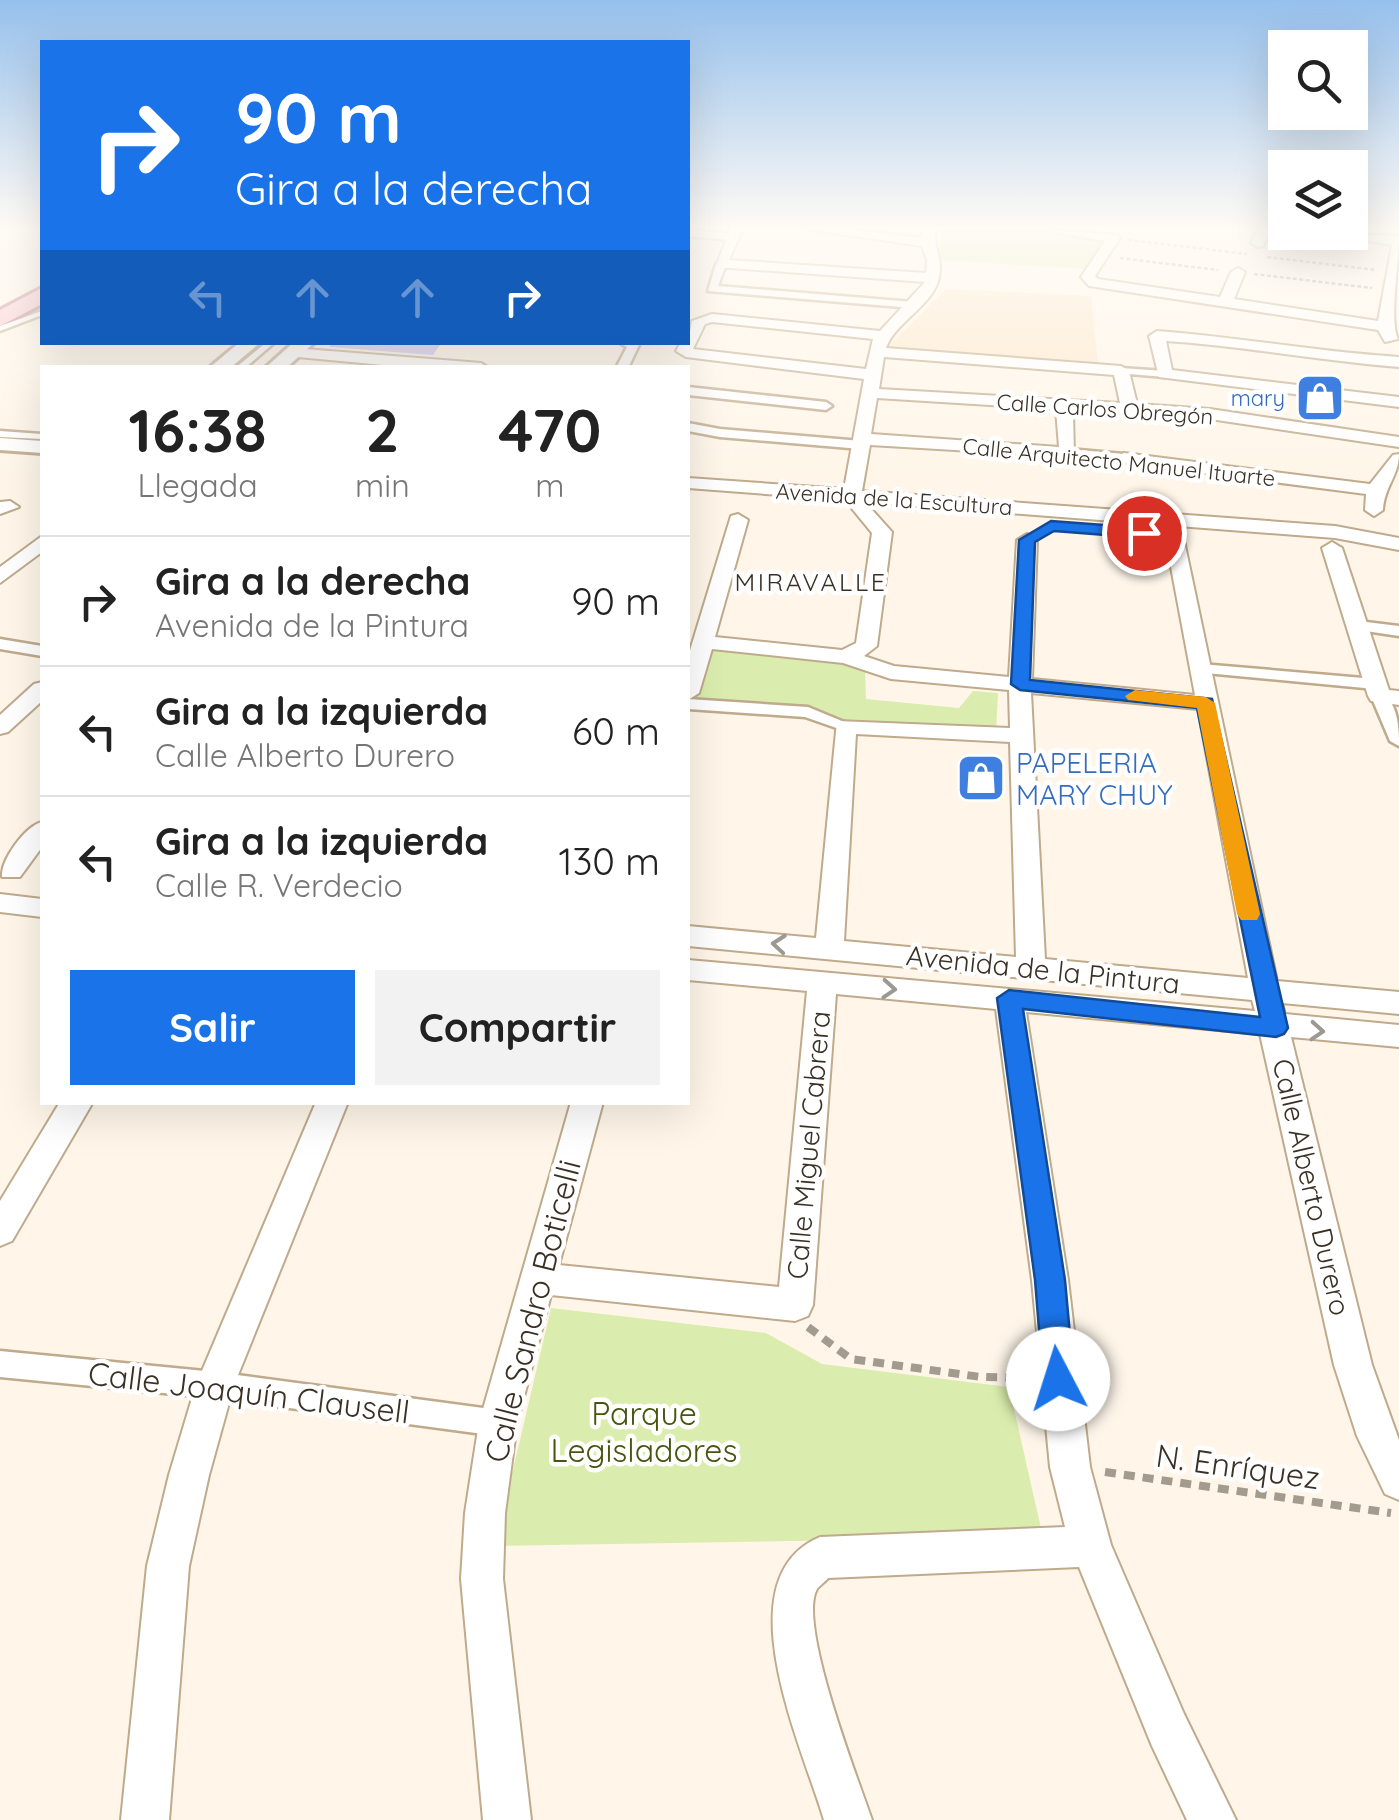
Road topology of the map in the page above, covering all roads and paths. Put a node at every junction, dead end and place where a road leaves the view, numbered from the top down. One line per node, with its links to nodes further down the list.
1 (40, 314): 5 (lane)
2 (904, 314): 6 (street)
3 (1325, 314): 4 (street)
4 (1390, 321): 13 (street)
5 (0, 330)
6 (884, 336): 7 (street); 12 (street)
7 (690, 340)
8 (248, 345): 14 (street)
9 (264, 345): 15 (lane)
10 (687, 345): 20 (street)
11 (299, 346): 16 (street); 17 (street)
12 (877, 352): 18 (street); 20 (street)
13 (1398, 356): 19 (street)
14 (222, 365)
15 (239, 365)
16 (274, 365)
17 (456, 365)
18 (1120, 371): 19 (street); 26 (street)
19 (1165, 374): 23 (street)
20 (873, 375): 22 (street)
21 (690, 391): 24 (street)
22 (870, 393): 25 (street, Calle Carlos Obregón); 30 (street)
23 (1399, 402)
24 (826, 406)
25 (1064, 407): 26 (street, Calle Carlos Obregón); 32 (street)
26 (1129, 408): 31 (street, Calle Carlos Obregón)
27 (690, 427): 30 (street, Calle Arquitecto Manuel Ituarte)
28 (0, 436): 29 (street)
29 (40, 439)
30 (861, 442): 32 (street, Calle Arquitecto Manuel Ituarte); 39 (street)
31 (1399, 442)
32 (1068, 453): 33 (street, Calle Arquitecto Manuel Ituarte)
33 (1124, 458): 38 (street, Calle Arquitecto Manuel Ituarte)
34 (1399, 460): 38 (street)
35 (690, 483): 39 (street, Avenida de la Escultura)
36 (690, 498): 37 (street, Avenida de la Escultura)
37 (718, 500): 40 (street, Avenida de la Escultura); 40 (street)
38 (1375, 500): 44 (street); 48 (street)
39 (856, 504): 40 (street, Avenida de la Escultura); 41 (street, Avenida de la Escultura); 45 (street); 48 (street, Avenida de la Escultura)
40 (757, 512): 55 (street)
41 (910, 515): 42 (street, Avenida de la Escultura); 45 (street)
42 (996, 522): 43 (street, Avenida de la Escultura); 47 (street)
43 (1051, 526): 46 (street, Avenida de la Escultura); 47 (street)
44 (1399, 531)
45 (882, 532): 58 (street)
46 (1174, 535): 48 (street, Avenida de la Escultura); 59 (street, Calle Alberto Durero)
47 (1027, 540): 61 (street)
48 (1334, 540): 50 (street, Avenida de la Escultura); 51 (street, Avenida de la Escultura); 53 (street)
49 (40, 544): 52 (street)
50 (1399, 544)
51 (1399, 558)
52 (0, 577)
53 (1358, 626): 54 (street); 63 (street)
54 (1399, 631)
55 (704, 642): 58 (street); 60 (street)
56 (0, 644): 57 (street)
57 (40, 651)
58 (852, 655): 61 (street)
59 (1201, 669): 63 (street); 64 (street, Calle Alberto Durero)
60 (690, 678)
61 (1020, 684): 64 (street); 68 (street)
62 (40, 691): 67 (street)
63 (1385, 693): 69 (street)
64 (1206, 703): 80 (street, Calle Alberto Durero)
65 (690, 704): 66 (street)
66 (845, 726): 68 (street); 76 (street)
67 (0, 727)
68 (1022, 736): 77 (street)
69 (1399, 741)
70 (40, 832): 71 (street)
71 (5, 870): 72 (street)
72 (40, 874)
73 (0, 903): 74 (street)
74 (40, 908)
75 (690, 936): 76 (street, Avenida de la Pintura, one-way to 75)
76 (829, 949): 77 (street, Avenida de la Pintura)
77 (1031, 966): 80 (street, Avenida de la Pintura)
78 (690, 970): 79 (street, Avenida de la Pintura)
79 (822, 984): 81 (street, Avenida de la Pintura, one-way to 81); 90 (street, Calle Miguel Cabrera)
80 (1265, 993): 82 (street, Avenida de la Pintura); 83 (street, Calle Alberto Durero)
81 (1009, 998): 83 (street, Avenida de la Pintura); 92 (street)
82 (1399, 1003)
83 (1276, 1028): 84 (street, Avenida de la Pintura, one-way to 84); 96 (street, Calle Alberto Durero)
84 (1399, 1036)
85 (75, 1105): 88 (street)
86 (331, 1105): 93 (street)
87 (586, 1105): 89 (street, Calle Sandro Boticelli)
88 (0, 1232)
89 (538, 1278): 90 (street); 94 (street, Calle Sandro Boticelli)
90 (795, 1306): 92 (path)
91 (0, 1364): 93 (street, Calle Joaquín Clausell)
92 (1058, 1379): 95 (street)
93 (215, 1385): 94 (street, Calle Joaquín Clausell); 99 (street)
94 (498, 1423): 100 (street, Calle Sandro Boticelli)
95 (1070, 1467): 97 (path, N. Enríquez); 98 (street)
96 (1399, 1480)
97 (1399, 1514)
98 (1091, 1546): 101 (street); 102 (street)
99 (145, 1820)
100 (507, 1820)
101 (848, 1820)
102 (1212, 1820)

